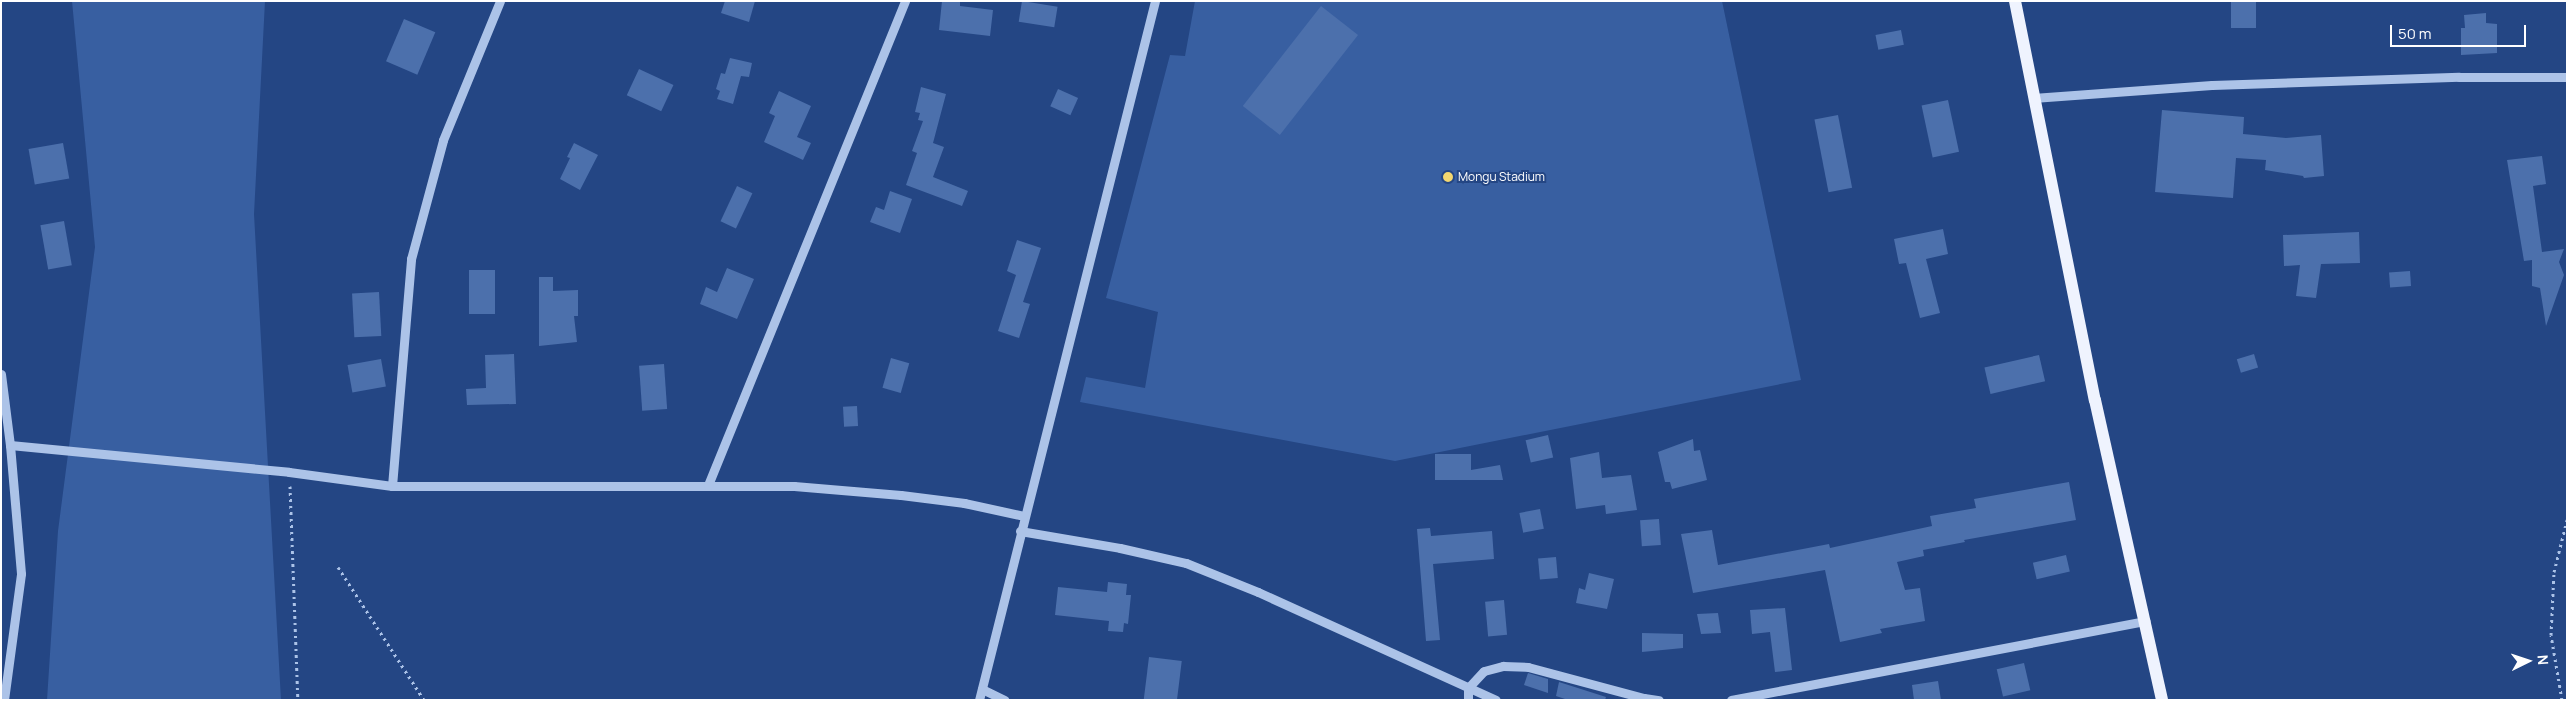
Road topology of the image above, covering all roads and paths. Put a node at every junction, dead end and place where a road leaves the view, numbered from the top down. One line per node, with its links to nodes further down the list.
1 (500, 1): 11 (street)
2 (905, 1): 10 (street)
3 (1155, 1): 12 (street)
4 (2015, 1): 6 (main road)
5 (2567, 77): 6 (street)
6 (2033, 98): 16 (main road)
7 (1, 374): 8 (street)
8 (10, 445): 9 (street); 19 (street)
9 (289, 472): 11 (street); 20 (path)
10 (708, 484): 11 (street); 12 (street)
11 (392, 486)
12 (1024, 516): 14 (street)
13 (2567, 520): 29 (path)
14 (1020, 530): 17 (street); 18 (street)
15 (338, 567): 21 (path)
16 (2146, 621): 27 (street); 28 (main road)
17 (1468, 688): 24 (street); 25 (street); 26 (street)
18 (982, 689): 22 (street); 23 (street)
19 (4, 700)
20 (298, 700)
21 (424, 700)
22 (979, 700)
23 (1005, 700)
24 (1468, 700)
25 (1496, 700)
26 (1659, 700)
27 (1730, 700)
28 (2162, 700)
29 (2562, 700)

